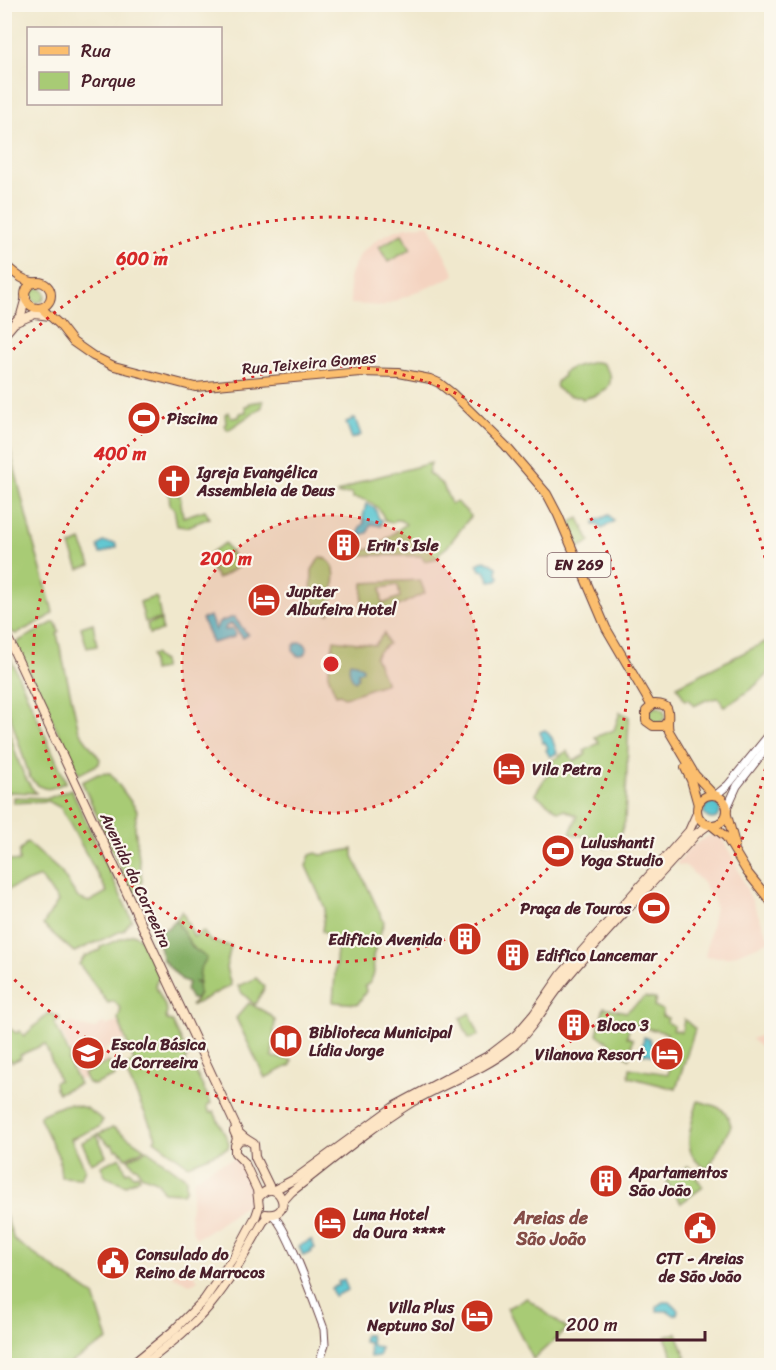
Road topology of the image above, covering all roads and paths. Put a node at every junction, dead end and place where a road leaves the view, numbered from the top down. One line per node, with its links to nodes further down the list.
1 (4, 265): 2 (main road, EN 269); 3 (main road, EN 269)
2 (37, 283): 3 (main road); 4 (main road, EN 269)
3 (26, 296): 5 (main road, EN 269); 7 (main road)
4 (51, 297): 5 (main road); 8 (main road, Rua Teixeira Gomes / EN 269)
5 (39, 308): 6 (main road, Rua Teixeira Gomes / EN 269); 7 (main road)
6 (50, 316): 7 (main road); 8 (main road, Rua Teixeira Gomes / EN 269)
7 (15, 323): 9 (main road)
8 (59, 324): 12 (main road, Rua Teixeira Gomes / EN 269)
9 (4, 335)
10 (4, 630): 25 (main road, Avenida da Correeira)
11 (4, 637): 26 (main road, Avenida da Correeira)
12 (651, 705): 13 (main road, EN 269); 14 (main road, EN 269)
13 (668, 720): 14 (main road); 18 (main road, EN 269)
14 (659, 727): 20 (main road, EN 269)
15 (771, 730): 17 (street)
16 (771, 741): 21 (street)
17 (732, 779): 18 (street); 19 (street)
18 (702, 783): 19 (main road, EN 269)
19 (715, 795): 20 (main road); 21 (main road, EN 269)
20 (697, 809): 22 (main road, EN 269); 29 (main road)
21 (727, 811): 22 (main road); 23 (main road, EN 269)
22 (710, 825): 23 (main road, EN 269); 31 (main road)
23 (757, 885): 24 (main road, EN 269)
24 (771, 903)
25 (246, 1139): 26 (main road); 27 (main road)
26 (235, 1146): 28 (main road)
27 (254, 1152): 28 (main road); 29 (main road)
28 (240, 1158): 30 (main road)
29 (272, 1190): 30 (main road); 31 (main road)
30 (259, 1197): 32 (main road)
31 (282, 1205): 33 (main road); 34 (street)
32 (259, 1207): 33 (main road); 35 (main road)
33 (270, 1215): 34 (street); 36 (main road)
34 (285, 1233): 37 (street)
35 (130, 1365)
36 (142, 1365)
37 (318, 1365)

